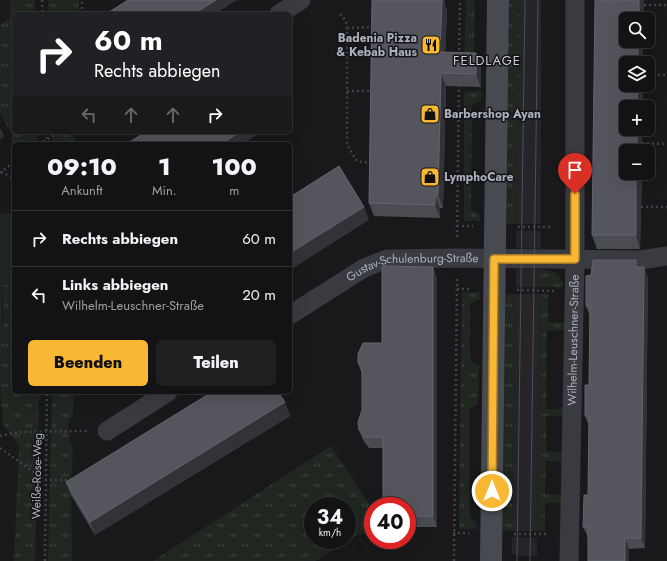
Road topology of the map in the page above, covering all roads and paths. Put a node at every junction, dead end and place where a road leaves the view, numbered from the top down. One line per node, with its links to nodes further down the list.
1 (42, 0): 8 (path)
2 (82, 0): 9 (path)
3 (301, 0): 10 (street)
4 (498, 0): 32 (street)
5 (575, 0): 33 (street, Wilhelm-Leuschner-Straße)
6 (644, 5): 7 (path)
7 (667, 5)
8 (43, 12)
9 (82, 12)
10 (282, 12)
11 (340, 14): 13 (path)
12 (376, 27): 13 (path)
13 (347, 28): 16 (path)
14 (655, 75): 15 (path)
15 (667, 75)
16 (347, 91): 17 (path); 26 (path)
17 (375, 91)
18 (47, 134): 20 (path)
19 (56, 134): 20 (path)
20 (48, 138): 21 (path); 22 (path)
21 (42, 142)
22 (48, 142)
23 (642, 143): 24 (path)
24 (667, 144)
25 (12, 164): 27 (path)
26 (374, 164)
27 (1, 172): 28 (path)
28 (12, 177)
29 (641, 207): 30 (path)
30 (667, 207)
31 (667, 256): 33 (street, Gustav-Schulenburg-Straße)
32 (494, 259): 33 (street, Gustav-Schulenburg-Straße); 34 (street, Gustav-Schulenburg-Straße); 44 (street)
33 (575, 259): 45 (street, Wilhelm-Leuschner-Straße)
34 (292, 314)
35 (47, 394): 38 (path, Weiße-Rose-Weg)
36 (165, 394): 37 (street)
37 (107, 431): 38 (path)
38 (46, 432): 39 (path); 41 (path, Weiße-Rose-Weg)
39 (0, 436)
40 (0, 448): 41 (path)
41 (45, 480): 42 (path); 43 (path, Weiße-Rose-Weg)
42 (74, 480)
43 (44, 561)
44 (491, 561)
45 (569, 561)

